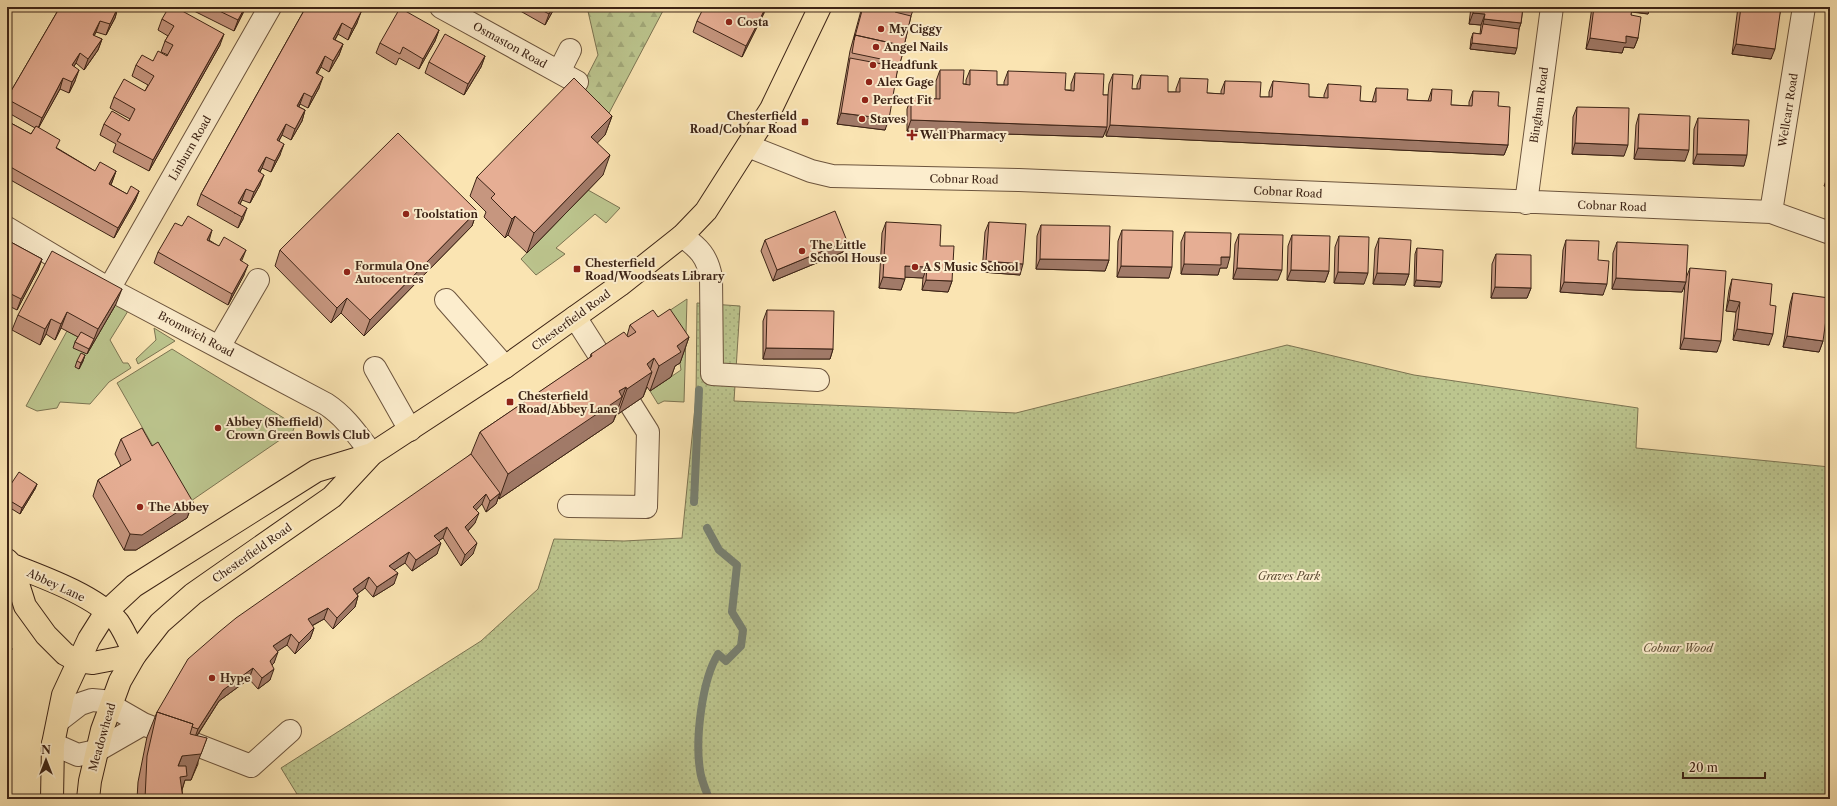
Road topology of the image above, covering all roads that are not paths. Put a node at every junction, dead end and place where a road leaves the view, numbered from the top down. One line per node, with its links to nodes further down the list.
1 (270, 7): 14 (street, Linburn Road)
2 (441, 7): 6 (street, Osmaston Road)
3 (820, 7): 7 (main road, Chesterfield Road)
4 (1552, 7): 8 (street, Bingham Road)
5 (1804, 7): 9 (street, Wellcarr Road)
6 (570, 50)
7 (748, 146): 8 (street, Cobnar Road); 12 (main road, Chesterfield Road)
8 (1526, 203): 9 (street, Cobnar Road)
9 (1772, 212): 11 (street, Cobnar Road)
10 (7, 228): 14 (street, Bromwich Road)
11 (1830, 233)
12 (682, 236): 16 (main road, Chesterfield Road); 21 (street)
13 (258, 280): 17 (street)
14 (109, 289): 17 (street, Bromwich Road)
15 (446, 300): 19 (street)
16 (575, 317): 18 (street); 19 (main road, Chesterfield Road)
17 (219, 347): 24 (street, Bromwich Road)
18 (605, 364)
19 (505, 367): 23 (main road, Chesterfield Road)
20 (375, 368): 23 (street)
21 (818, 380)
22 (631, 405): 25 (street)
23 (410, 430): 24 (main road, Chesterfield Road)
24 (372, 454): 27 (main road, Chesterfield Road); 28 (main road, Chesterfield Road)
25 (570, 506)
26 (10, 562): 27 (main road, Abbey Lane); 29 (main road, Abbey Lane)
27 (106, 612): 28 (main road, Abbey Lane); 29 (main road, Chesterfield Road)
28 (135, 656): 29 (main road, Abbey Lane); 30 (main road, Meadowhead)
29 (78, 660): 31 (main road, Chesterfield Road)
30 (111, 704): 31 (street); 32 (street); 35 (main road, Meadowhead)
31 (58, 721): 34 (main road, Chesterfield Road)
32 (143, 724): 33 (street); 35 (street)
33 (290, 731)
34 (53, 744): 35 (street); 36 (main road, Chesterfield Road)
35 (96, 751): 37 (main road, Meadowhead)
36 (52, 799)
37 (88, 799)

